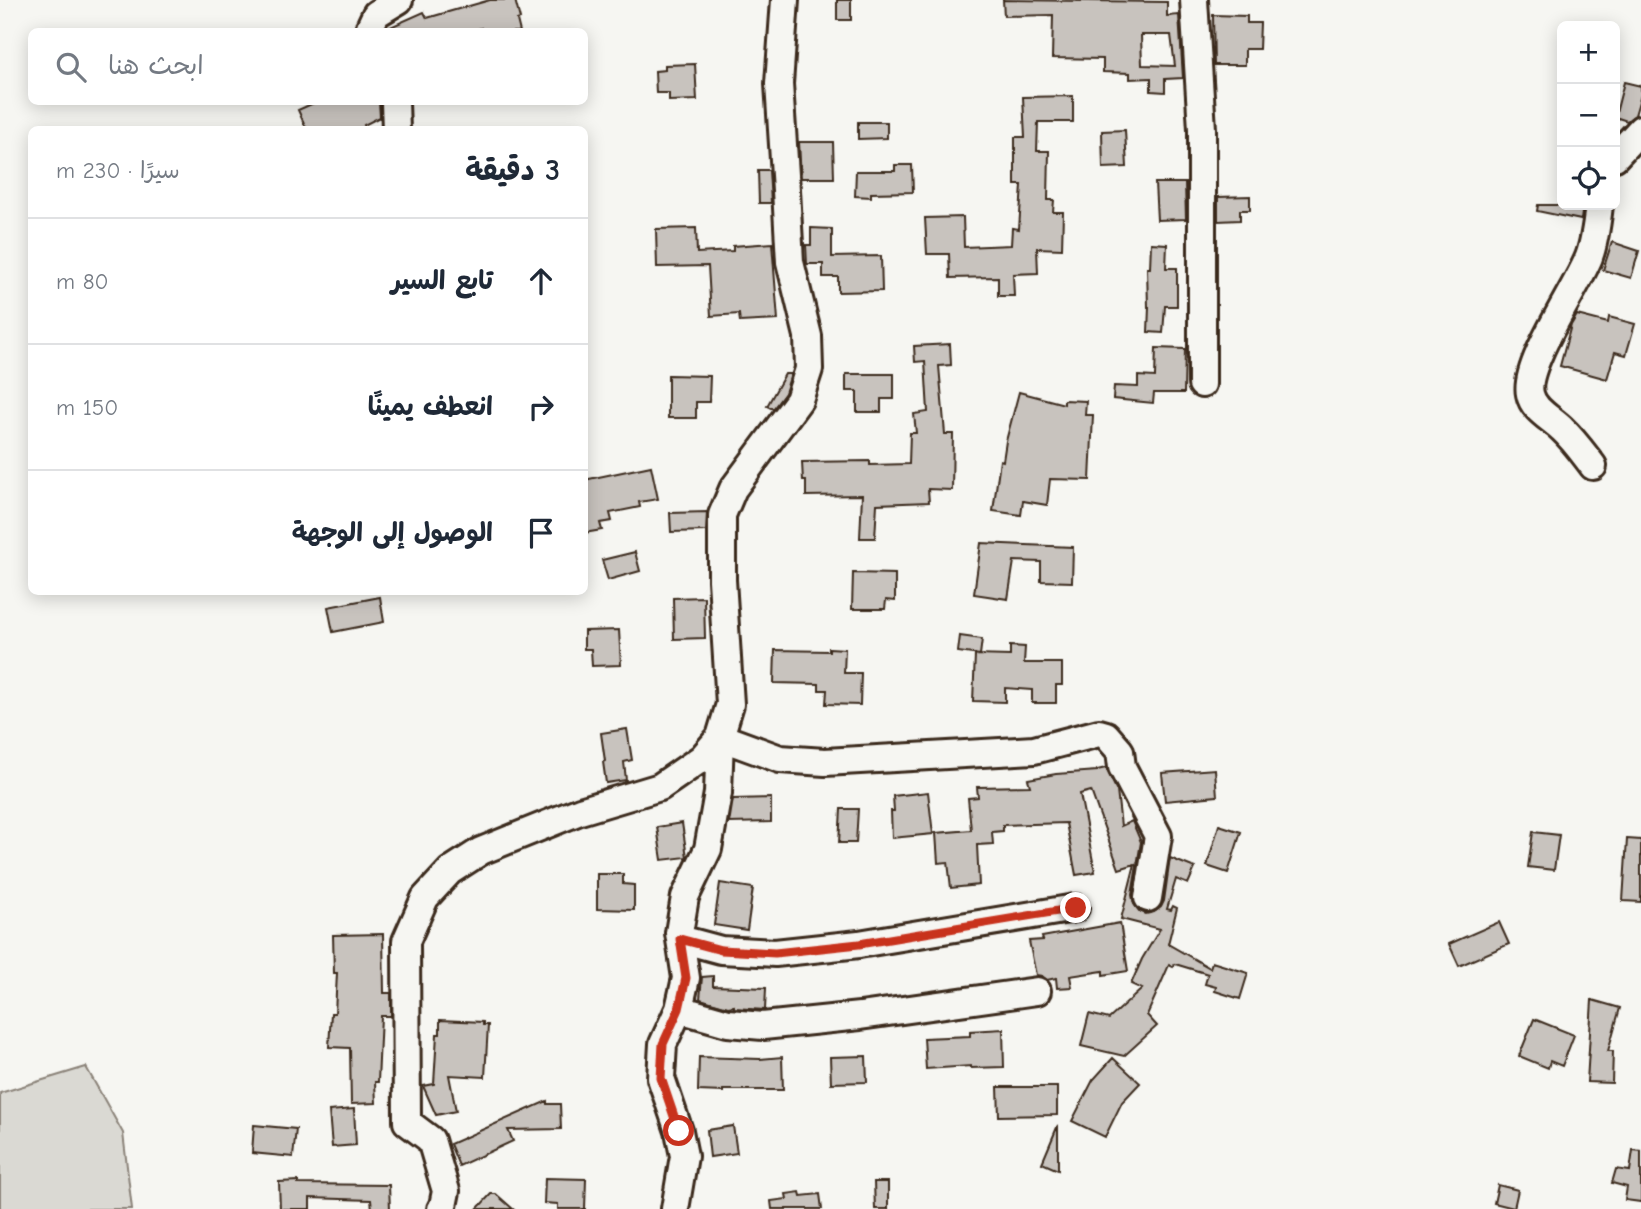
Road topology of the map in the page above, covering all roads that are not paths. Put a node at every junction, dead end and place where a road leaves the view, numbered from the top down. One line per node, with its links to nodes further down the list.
1 (399, 0): 4 (street)
2 (785, 0): 12 (street)
3 (1195, 0): 10 (street)
4 (371, 28)
5 (395, 105): 6 (street)
6 (396, 126)
7 (1641, 129): 8 (street)
8 (1620, 152)
9 (1598, 210): 11 (street)
10 (1202, 384)
11 (1593, 466)
12 (720, 737): 13 (street); 15 (street); 18 (street)
13 (1148, 898)
14 (1076, 908): 15 (street)
15 (680, 939): 17 (street)
16 (1037, 991): 17 (street)
17 (679, 1009): 19 (street)
18 (441, 1209)
19 (675, 1209)

